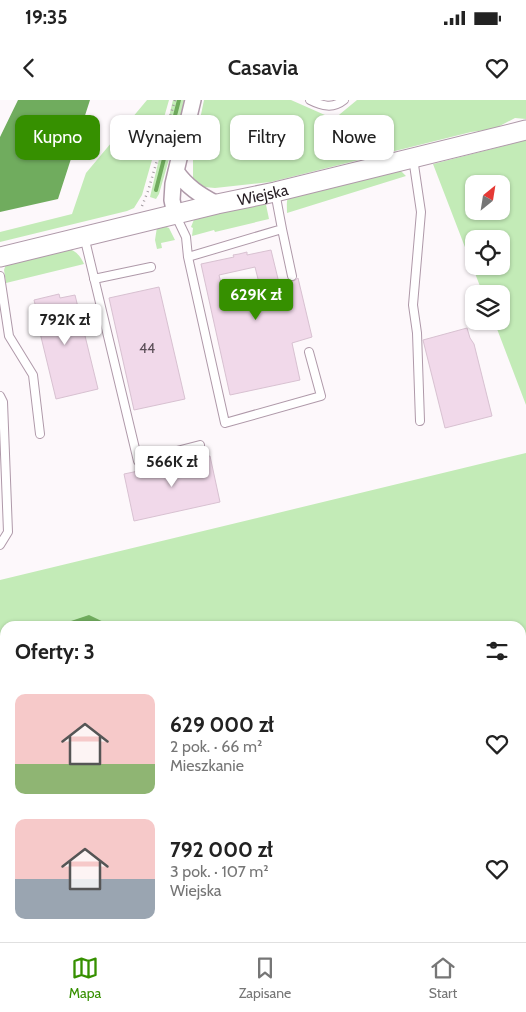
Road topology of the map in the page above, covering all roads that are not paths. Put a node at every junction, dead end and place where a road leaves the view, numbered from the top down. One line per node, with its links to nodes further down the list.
1 (193, 100): 6 (street)
2 (310, 100): 3 (lane)
3 (344, 100)
4 (526, 130): 5 (street, Wiejska)
5 (413, 158): 7 (street, Wiejska); 20 (lane)
6 (176, 171): 8 (street); 9 (street)
7 (275, 192): 8 (street, Wiejska); 10 (lane)
8 (217, 204): 9 (street, Wiejska)
9 (175, 214): 11 (street, Wiejska); 13 (lane)
10 (282, 230): 13 (lane); 16 (lane)
11 (84, 236): 12 (street, Wiejska); 17 (lane)
12 (0, 257)
13 (188, 257): 18 (lane)
14 (151, 266): 17 (lane)
15 (0, 276): 21 (lane)
16 (292, 276)
17 (94, 279): 22 (lane)
18 (309, 352)
19 (0, 396): 23 (lane)
20 (420, 421)
21 (40, 434)
22 (200, 445)
23 (0, 545)

